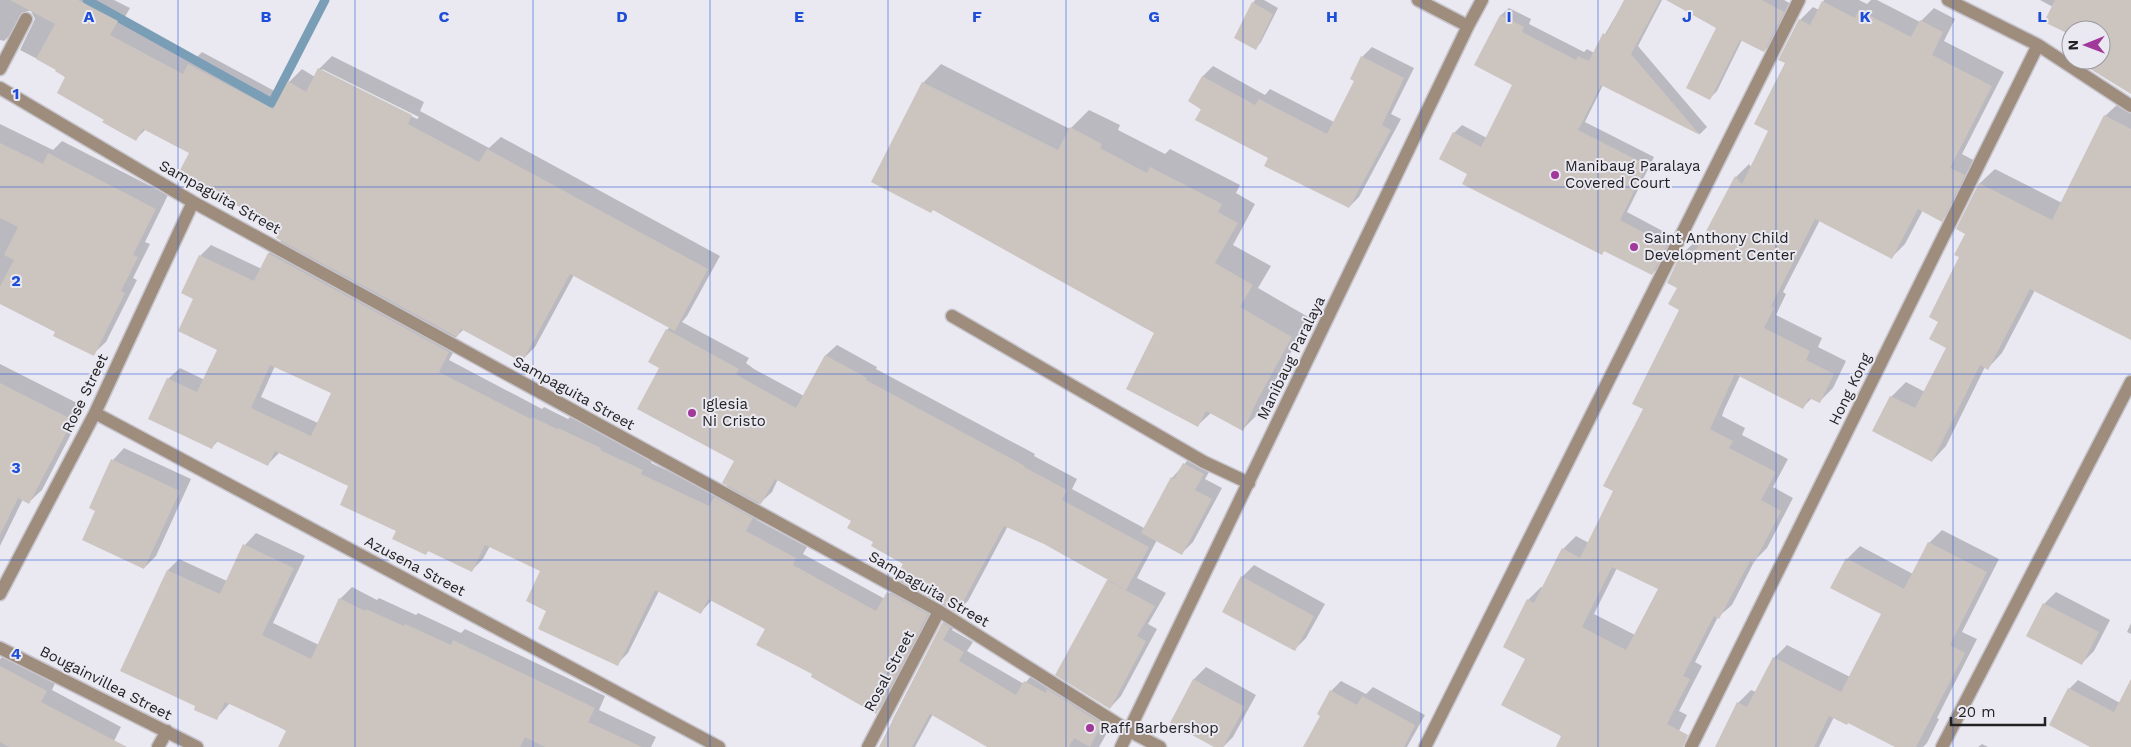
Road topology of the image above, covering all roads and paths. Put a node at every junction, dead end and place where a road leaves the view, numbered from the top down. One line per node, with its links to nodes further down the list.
1 (1418, 0): 6 (street)
2 (1482, 0): 6 (street, Manibaug Paralaya)
3 (1799, 0): 27 (street)
4 (1948, 0): 7 (street)
5 (26, 19): 8 (street)
6 (1468, 26): 15 (street, Manibaug Paralaya)
7 (2038, 45): 10 (street); 28 (street, Hong Kong)
8 (0, 69)
9 (0, 88): 11 (street, Sampaguita Street)
10 (2131, 106)
11 (193, 202): 14 (street, Rose Street); 17 (street, Sampaguita Street)
12 (952, 316): 15 (street)
13 (2130, 387): 29 (street)
14 (95, 413): 16 (street, Rose Street); 23 (street, Azusena Street)
15 (1249, 483): 20 (street, Manibaug Paralaya)
16 (0, 594)
17 (938, 611): 20 (street, Sampaguita Street); 24 (street, Rosal Street)
18 (0, 648): 19 (street, Bougainvillea Street)
19 (167, 731): 21 (street); 22 (street, Bougainvillea Street)
20 (1130, 731): 25 (street, Manibaug Paralaya); 26 (street, Sampaguita Street)
21 (158, 747)
22 (197, 747)
23 (719, 747)
24 (868, 747)
25 (1122, 747)
26 (1160, 747)
27 (1425, 747)
28 (1691, 747)
29 (1942, 747)

